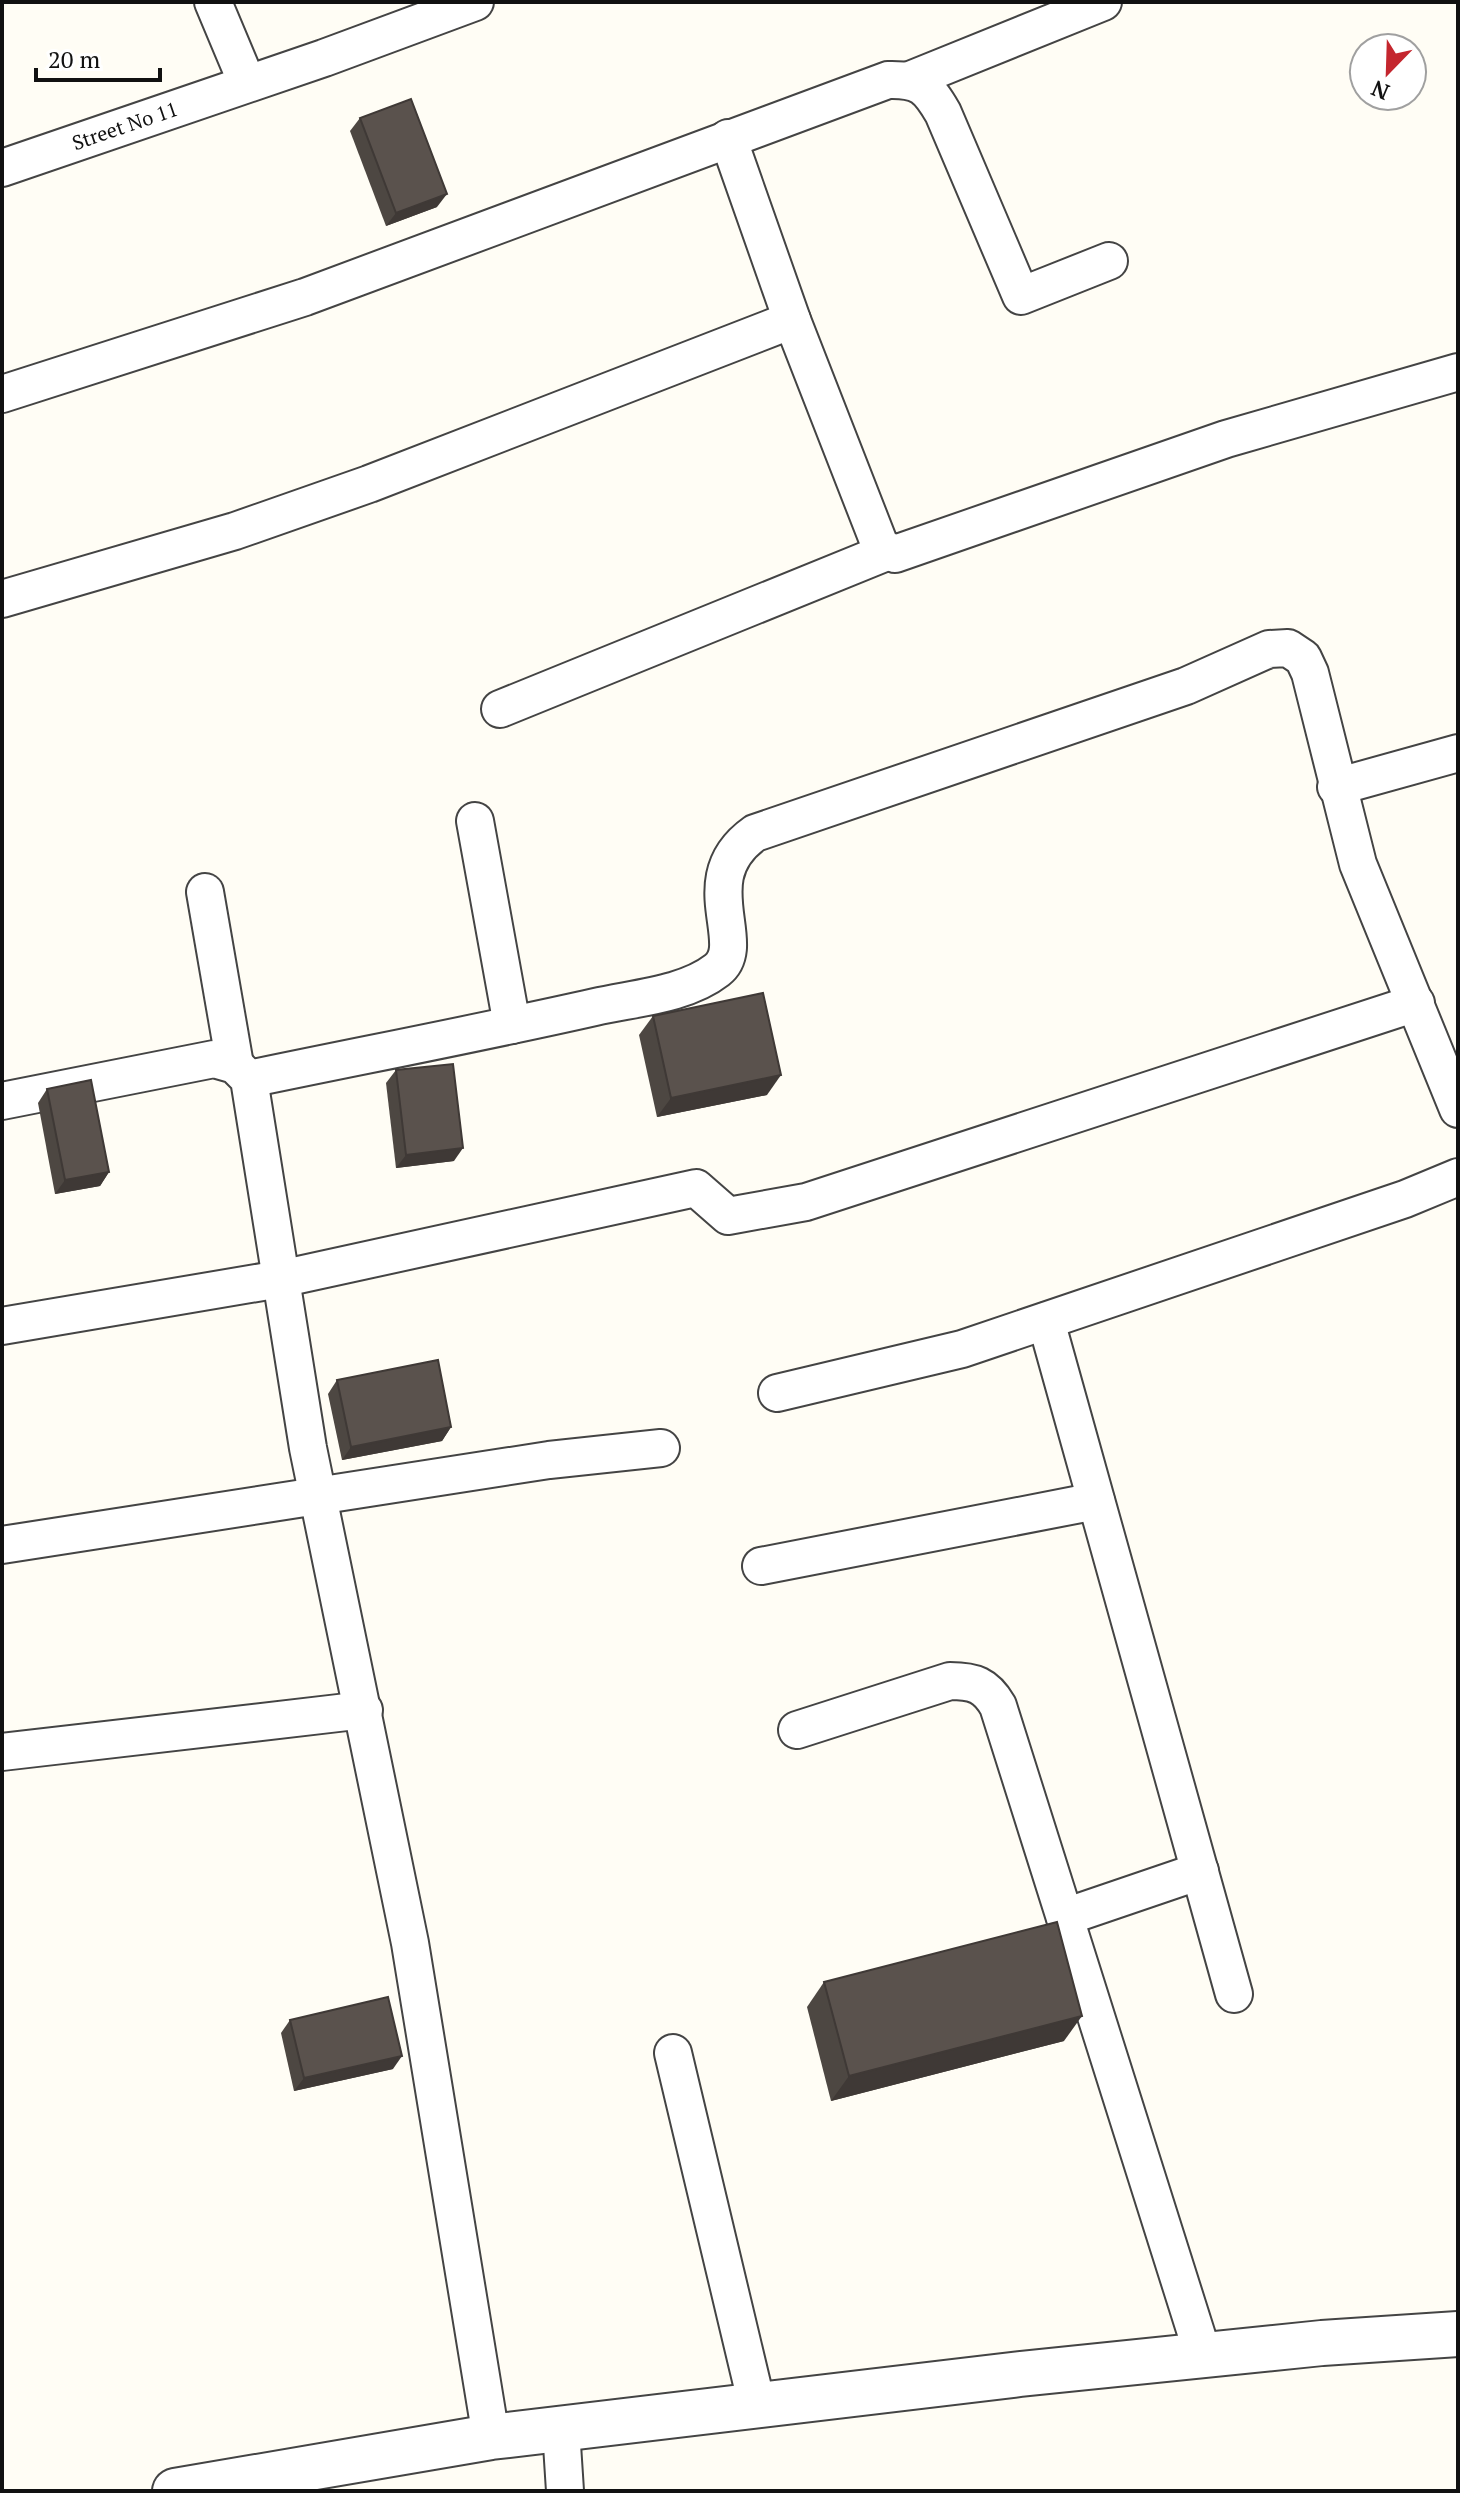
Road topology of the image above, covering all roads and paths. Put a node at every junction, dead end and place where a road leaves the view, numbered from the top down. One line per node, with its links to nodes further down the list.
1 (213, 2): 5 (street)
2 (475, 2): 5 (street, Street No 11)
3 (1103, 2): 4 (street)
4 (910, 80): 6 (street); 8 (street)
5 (247, 83): 7 (street, Street No 11)
6 (728, 138): 9 (street); 11 (street)
7 (2, 168)
8 (1109, 261)
9 (792, 320): 12 (street); 13 (street)
10 (1458, 372): 12 (street)
11 (2, 394)
12 (889, 551): 14 (street)
13 (2, 599)
14 (500, 709)
15 (1458, 753): 16 (street)
16 (1336, 787): 19 (street); 20 (street)
17 (475, 821): 20 (street)
18 (205, 892): 21 (street)
19 (1416, 1003): 23 (street); 25 (street)
20 (512, 1025): 21 (street)
21 (242, 1072): 22 (street); 25 (street)
22 (2, 1101)
23 (1458, 1109)
24 (1458, 1177): 26 (street)
25 (280, 1279): 27 (street); 30 (street)
26 (1046, 1321): 28 (street); 31 (street)
27 (2, 1326)
28 (777, 1393)
29 (661, 1448): 30 (street)
30 (319, 1496): 32 (street); 34 (street)
31 (1096, 1501): 33 (street); 37 (street)
32 (2, 1545)
33 (761, 1566)
34 (364, 1710): 36 (street); 45 (street)
35 (797, 1730): 38 (street)
36 (2, 1752)
37 (1200, 1871): 38 (street); 39 (street)
38 (1065, 1917): 42 (street)
39 (1234, 1994)
40 (673, 2053): 43 (street)
41 (1458, 2334): 42 (street)
42 (1203, 2355): 43 (street)
43 (757, 2405): 44 (street)
44 (561, 2429): 45 (street); 48 (street)
45 (491, 2437): 46 (street)
46 (299, 2480): 47 (street)
47 (175, 2491)
48 (565, 2491)

